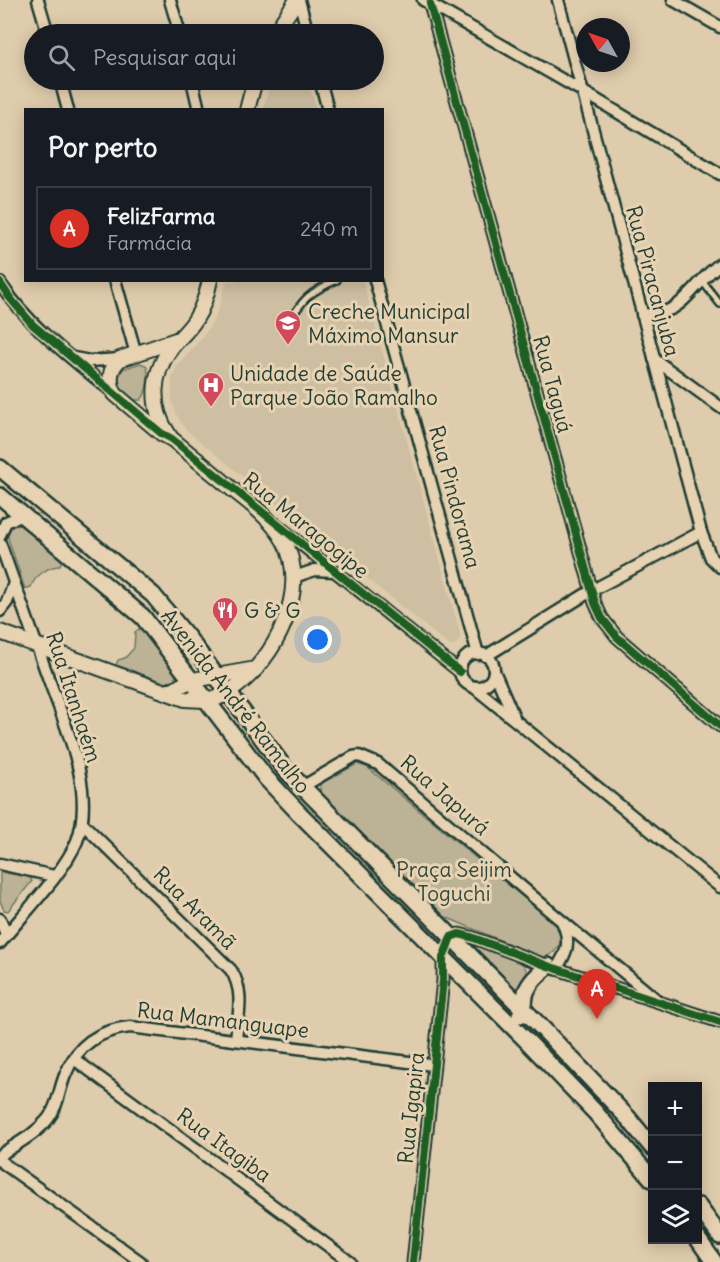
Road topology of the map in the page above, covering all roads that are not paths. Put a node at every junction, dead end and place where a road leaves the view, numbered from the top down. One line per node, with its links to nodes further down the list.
1 (38, 0): 7 (street)
2 (170, 0): 8 (street)
3 (298, 0): 9 (street); 10 (street)
4 (558, 0): 16 (street, Rua Piracanjuba)
5 (673, 0): 11 (street)
6 (426, 2): 16 (street); 54 (street, Rua Taguá)
7 (45, 24)
8 (177, 24)
9 (281, 24)
10 (305, 24)
11 (720, 27)
12 (63, 90): 17 (street)
13 (195, 90): 18 (street)
14 (252, 90): 19 (street)
15 (323, 90): 20 (street)
16 (582, 91): 21 (street); 30 (street, Rua Piracanjuba)
17 (67, 108)
18 (199, 108)
19 (248, 108)
20 (327, 108)
21 (720, 174)
22 (720, 264): 23 (street)
23 (701, 279): 29 (lane); 30 (street)
24 (116, 282): 33 (street)
25 (209, 282): 32 (street)
26 (333, 282): 31 (lane)
27 (376, 282): 60 (street, Rua Pindorama)
28 (0, 283): 34 (street)
29 (720, 304)
30 (642, 315): 36 (street, Rua Piracanjuba)
31 (287, 324)
32 (179, 339): 33 (street); 37 (street)
33 (138, 353): 35 (street); 37 (street)
34 (73, 358): 35 (street); 38 (street)
35 (120, 359): 38 (street)
36 (654, 359): 41 (street); 47 (street, Rua Piracanjuba)
37 (158, 372): 39 (street)
38 (115, 394): 40 (street)
39 (154, 395): 40 (street); 42 (street, Rua Maragogipe)
40 (129, 406): 42 (street, Rua Maragogipe)
41 (720, 407)
42 (172, 439): 45 (street, Rua Maragogipe)
43 (0, 468): 56 (main road, Avenida André Ramalho)
44 (0, 496): 46 (main road, Avenida André Ramalho)
45 (263, 514): 51 (street, Rua Maragogipe); 52 (street)
46 (22, 515): 48 (street); 57 (main road, Avenida André Ramalho)
47 (701, 532): 50 (street, Rua Piracanjuba); 54 (street)
48 (0, 535)
49 (0, 543): 53 (street, Rua Itanhaém)
50 (720, 567)
51 (334, 571): 52 (street); 61 (street, Rua Maragogipe)
52 (294, 577): 63 (street)
53 (14, 583): 55 (street); 59 (street, Rua Itanhaém)
54 (591, 591): 60 (street); 73 (street, Rua Taguá)
55 (0, 611)
56 (170, 614): 57 (main road); 66 (main road, Avenida André Ramalho)
57 (151, 626): 67 (main road, Avenida André Ramalho)
58 (0, 632): 59 (street)
59 (37, 646): 69 (street); 75 (street, Rua Itanhaém)
60 (482, 655): 62 (street); 64 (street)
61 (440, 657): 62 (street); 65 (street, Rua Maragogipe)
62 (465, 659): 65 (street)
63 (256, 669): 66 (street); 70 (street)
64 (494, 671): 68 (street); 72 (street)
65 (460, 672): 68 (street)
66 (217, 677): 67 (street); 70 (main road, Avenida André Ramalho)
67 (193, 680): 69 (street); 71 (main road, Avenida André Ramalho)
68 (474, 687): 72 (street)
69 (169, 692): 71 (street)
70 (228, 692): 71 (street); 74 (main road, Avenida André Ramalho)
71 (208, 700): 83 (main road, Avenida André Ramalho)
72 (515, 720): 78 (street)
73 (720, 726)
74 (302, 787): 80 (street, Rua Japurá); 81 (main road, Avenida André Ramalho)
75 (82, 823): 77 (street, Rua Itanhaém); 89 (street, Rua Aramã)
76 (0, 864): 77 (street)
77 (54, 876): 82 (street, Rua Itanhaém)
78 (720, 887)
79 (0, 919): 82 (street)
80 (562, 921): 84 (street); 85 (street, Rua Japurá)
81 (451, 937): 83 (street); 84 (street); 86 (main road, Avenida André Ramalho)
82 (3, 939)
83 (442, 958): 88 (main road, Avenida André Ramalho); 91 (street, Rua Igapira)
84 (552, 967): 85 (street); 86 (main road)
85 (662, 1004): 87 (street)
86 (524, 1011): 88 (main road); 92 (main road, Avenida André Ramalho)
87 (720, 1022)
88 (508, 1023): 95 (main road, Avenida André Ramalho)
89 (236, 1040): 90 (street, Rua Mamanguape); 91 (street, Rua Mamanguape)
90 (74, 1059): 93 (street, Rua Mamanguape); 100 (street, Rua Itagiba)
91 (433, 1065): 101 (street, Rua Igapira)
92 (648, 1142)
93 (0, 1155)
94 (0, 1161): 99 (street)
95 (648, 1174)
96 (702, 1211): 97 (main road)
97 (720, 1236)
98 (701, 1244): 102 (main road)
99 (141, 1262)
100 (350, 1262)
101 (413, 1262)
102 (714, 1262)

